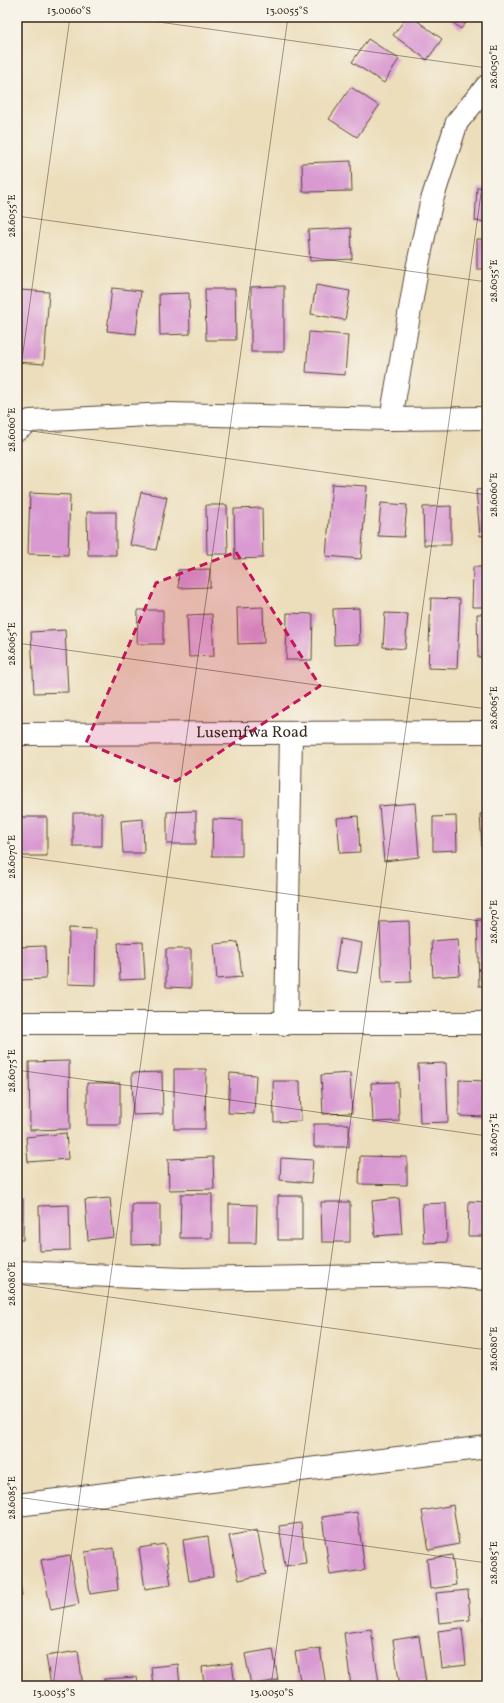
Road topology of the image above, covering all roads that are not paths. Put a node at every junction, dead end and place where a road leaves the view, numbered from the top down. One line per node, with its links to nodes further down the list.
1 (487, 86): 3 (street)
2 (487, 418): 3 (street)
3 (391, 419): 4 (street)
4 (17, 430)
5 (291, 732): 6 (street, Lusemfwa Road); 7 (street, Lusemfwa Road); 10 (street)
6 (487, 732)
7 (17, 734)
8 (17, 1023): 10 (street)
9 (487, 1023): 10 (street)
10 (286, 1024)
11 (17, 1272): 12 (street)
12 (487, 1279)
13 (487, 1447): 14 (street)
14 (17, 1505)

